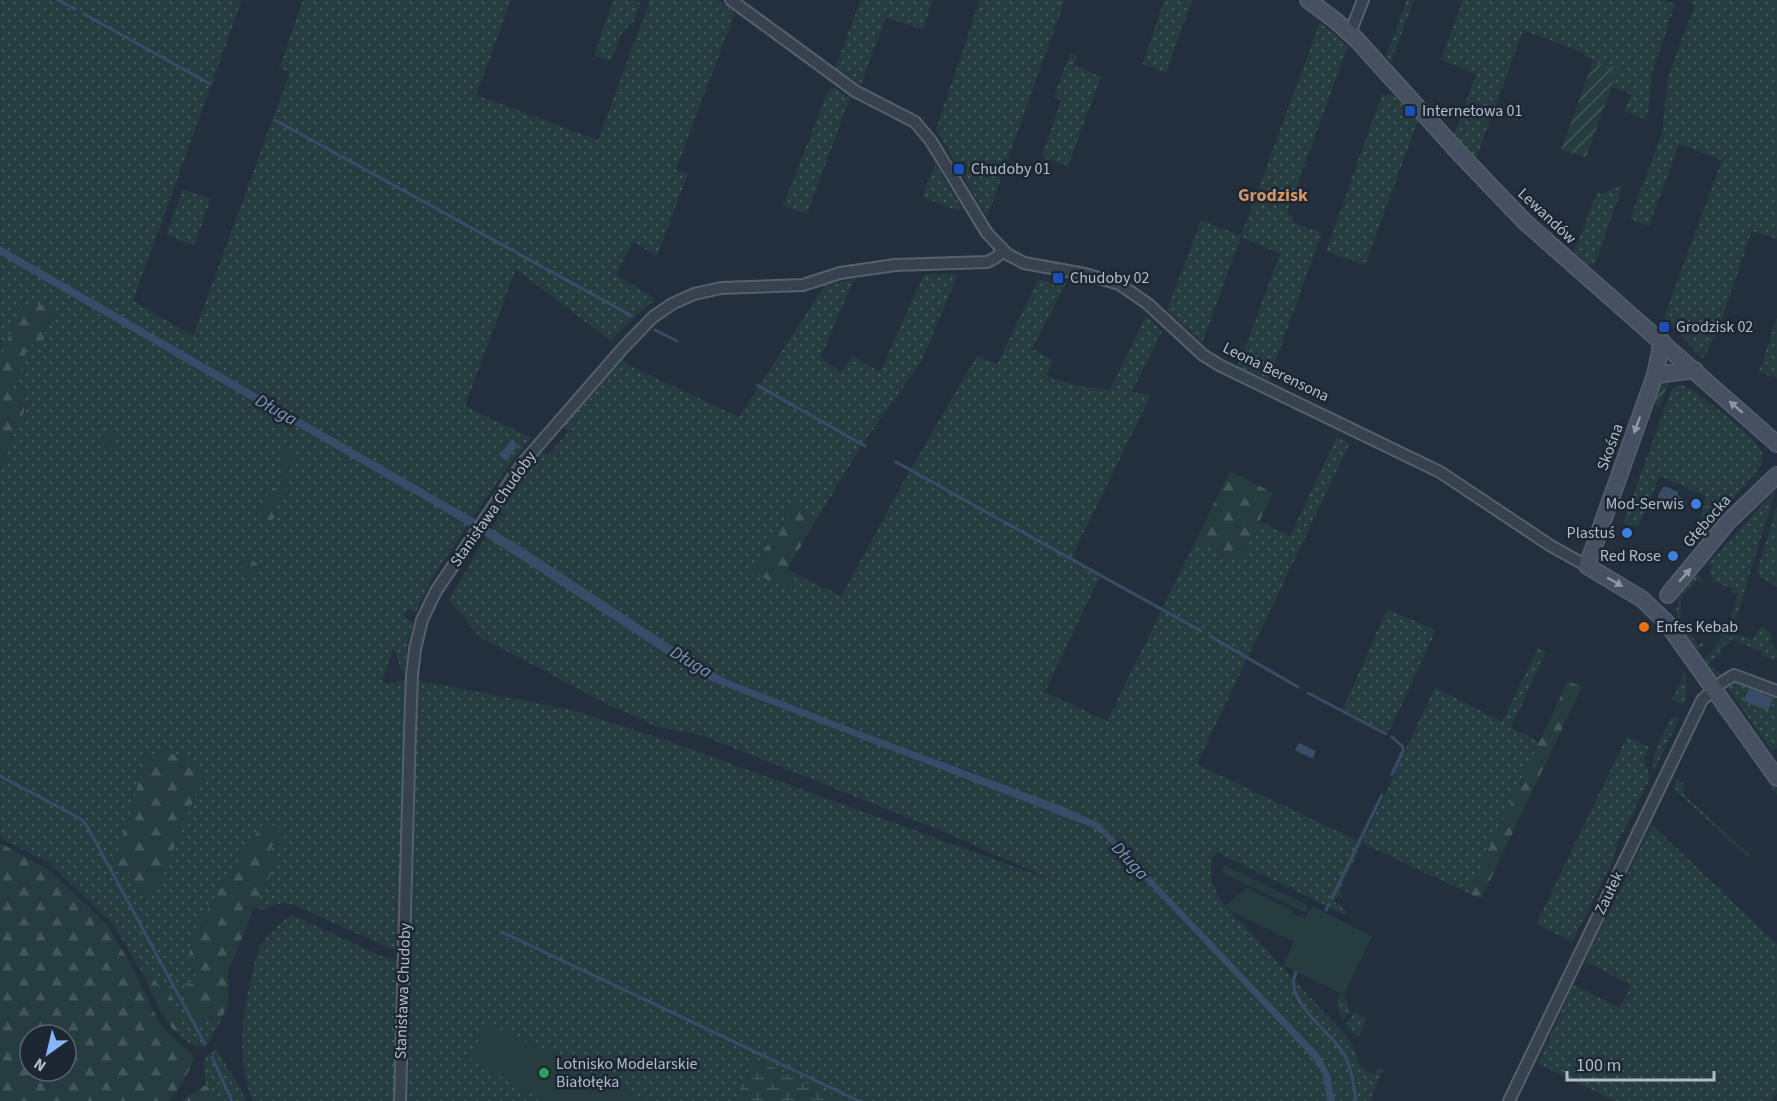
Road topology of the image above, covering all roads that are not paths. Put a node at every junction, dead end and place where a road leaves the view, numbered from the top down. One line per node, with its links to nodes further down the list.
1 (731, 0): 5 (street, Leona Berensona)
2 (1308, 0): 4 (street, Lewandów)
3 (1363, 0): 4 (street)
4 (1350, 33): 6 (street, Lewandów)
5 (1003, 250): 11 (street, Leona Berensona); 18 (street, Stanisława Chudoby)
6 (1662, 341): 7 (street, Lewandów); 8 (street, Skośna)
7 (1695, 370): 8 (street); 9 (street, Lewandów, one-way to 7)
8 (1655, 375): 11 (street, Skośna, one-way to 11)
9 (1777, 444)
10 (1777, 475): 12 (street, Głębocka, one-way to 10)
11 (1587, 566): 13 (street, Leona Berensona, one-way to 13)
12 (1668, 595): 13 (street); 14 (street)
13 (1642, 599): 14 (street, Leona Berensona)
14 (1666, 622): 15 (street, Leona Berensona)
15 (1714, 688): 16 (street); 17 (street, Leona Berensona); 19 (street, Zaułek)
16 (1777, 691)
17 (1777, 778)
18 (400, 1101)
19 (1509, 1101)

